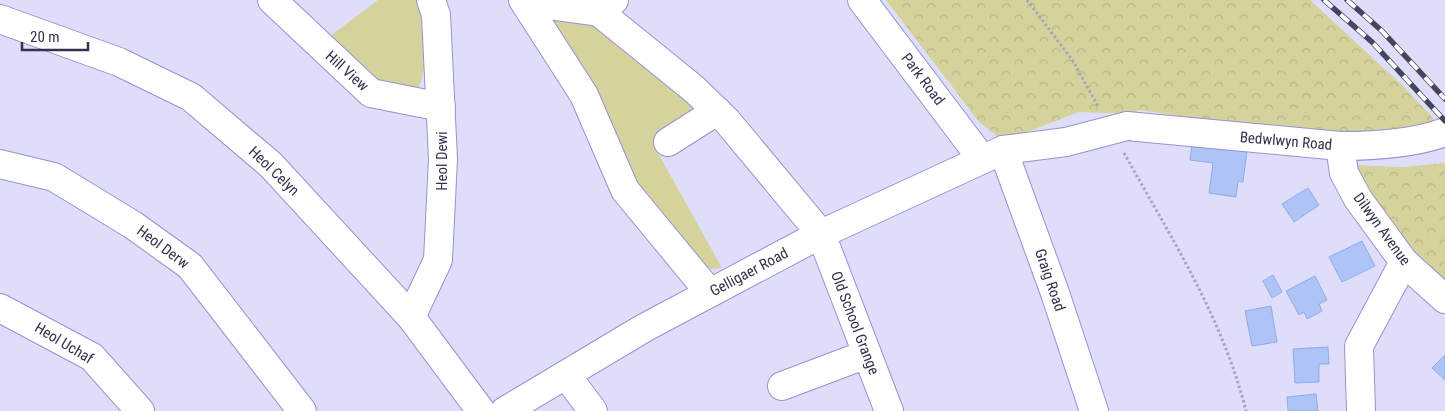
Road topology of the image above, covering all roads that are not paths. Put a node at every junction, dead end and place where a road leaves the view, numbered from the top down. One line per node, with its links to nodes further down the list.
1 (272, 0): 7 (street, Hill View)
2 (431, 0): 7 (street, Heol Dewi)
3 (862, 0): 12 (street, Park Road)
4 (524, 1): 5 (street); 16 (street)
5 (599, 4): 8 (street, Old School Grange)
6 (0, 19): 19 (street, Heol Celyn)
7 (441, 107): 19 (street, Heol Dewi)
8 (717, 111): 10 (street); 14 (street, Old School Grange)
9 (1445, 132): 11 (street, Bedwlwyn Road)
10 (668, 142)
11 (1340, 146): 12 (street, Bedwlwyn Road, bridge); 15 (street, Dilwyn Avenue)
12 (992, 155): 14 (street, Gelligaer Road); 29 (street, Graig Road)
13 (0, 164): 24 (street, Heol Derw)
14 (820, 234): 16 (street, Gelligaer Road); 20 (street, Old School Grange)
15 (1404, 262): 17 (street, Dilwyn Avenue); 30 (street)
16 (710, 293): 21 (street, Gelligaer Road)
17 (1445, 299)
18 (0, 308): 23 (street, Heol Uchaf)
19 (411, 317): 25 (street, Heol Celyn)
20 (867, 354): 22 (street); 28 (street, Old School Grange)
21 (566, 375): 26 (street, Gelligaer Road); 27 (street)
22 (782, 386)
23 (140, 411)
24 (302, 411)
25 (481, 411)
26 (505, 411)
27 (593, 411)
28 (889, 411)
29 (1094, 411)
30 (1361, 411)

